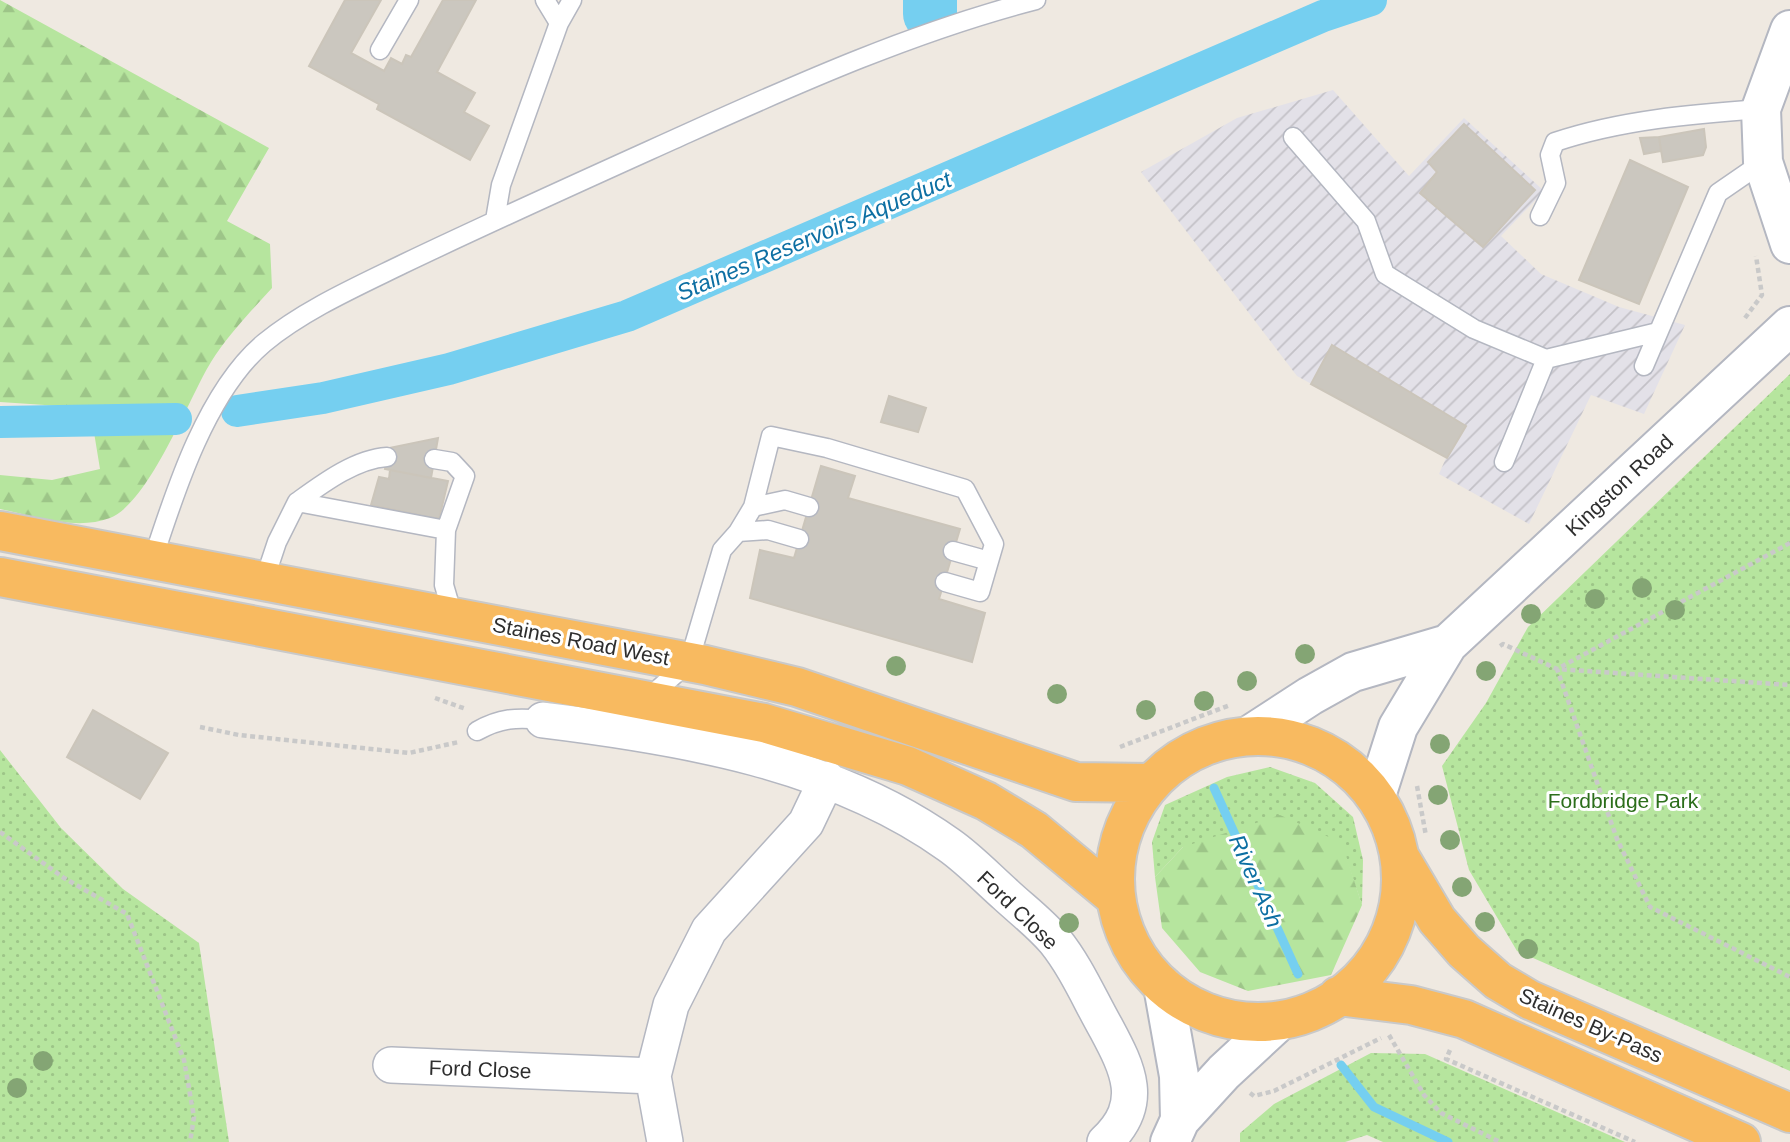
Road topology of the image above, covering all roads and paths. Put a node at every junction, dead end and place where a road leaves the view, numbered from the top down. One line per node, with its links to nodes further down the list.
1 (409, 0): 7 (lane)
2 (545, 0): 5 (lane)
3 (572, 0): 5 (lane)
4 (1036, 0): 12 (lane)
5 (559, 23): 12 (lane)
6 (1790, 30): 8 (main road)
7 (380, 50)
8 (1760, 109): 10 (main road); 11 (lane)
9 (1293, 136): 16 (lane)
10 (1763, 162): 13 (main road); 15 (lane)
11 (1539, 216)
12 (495, 220): 30 (lane)
13 (1790, 244)
14 (1790, 326): 36 (main road, Kingston Road)
15 (1658, 332): 16 (lane); 17 (lane)
16 (1546, 359): 20 (lane)
17 (1644, 366)
18 (387, 457): 21 (lane)
19 (434, 459): 24 (lane)
20 (1504, 462)
21 (297, 502): 24 (lane); 33 (lane)
22 (753, 507): 23 (lane); 26 (lane); 31 (lane)
23 (808, 507)
24 (446, 530): 35 (lane)
25 (0, 531): 30 (highway, Staines Road West)
26 (738, 532): 27 (lane); 38 (lane)
27 (799, 539)
28 (1790, 543): 39 (path)
29 (953, 551): 31 (lane)
30 (153, 559): 33 (highway, Staines Road West)
31 (989, 561): 34 (lane)
32 (0, 577): 41 (highway)
33 (264, 580): 35 (highway, Staines Road West)
34 (945, 582)
35 (453, 616): 38 (highway, Staines Road West)
36 (1448, 644): 42 (main road, Kingston Road); 50 (main road, Kingston Road)
37 (1494, 652): 39 (path)
38 (689, 662): 41 (lane); 49 (highway, Staines Road West)
39 (1557, 669): 40 (path); 54 (path)
40 (1790, 685)
41 (647, 699): 53 (highway)
42 (1246, 718): 46 (path); 49 (highway); 50 (highway)
43 (543, 720): 45 (lane); 47 (street, Ford Close)
44 (200, 727): 45 (path)
45 (477, 731)
46 (1111, 750)
47 (827, 779): 62 (street); 68 (street, Ford Close)
48 (1416, 782): 52 (path)
49 (1151, 783): 53 (highway)
50 (1376, 796): 52 (highway)
51 (0, 832): 66 (path)
52 (1414, 850): 56 (highway); 64 (highway, Staines By-Pass)
53 (1116, 898): 55 (highway)
54 (1790, 976)
55 (1163, 986): 57 (highway); 65 (main road)
56 (1338, 996): 57 (highway); 71 (highway)
57 (1279, 1021): 65 (main road)
58 (1388, 1035): 59 (path); 63 (path); 69 (path)
59 (1396, 1036)
60 (1437, 1049): 70 (path)
61 (391, 1065): 62 (street, Ford Close)
62 (653, 1076): 67 (street)
63 (1243, 1087)
64 (1790, 1113)
65 (1175, 1131)
66 (190, 1142)
67 (665, 1142)
68 (1105, 1142)
69 (1500, 1142)
70 (1636, 1142)
71 (1741, 1142)

